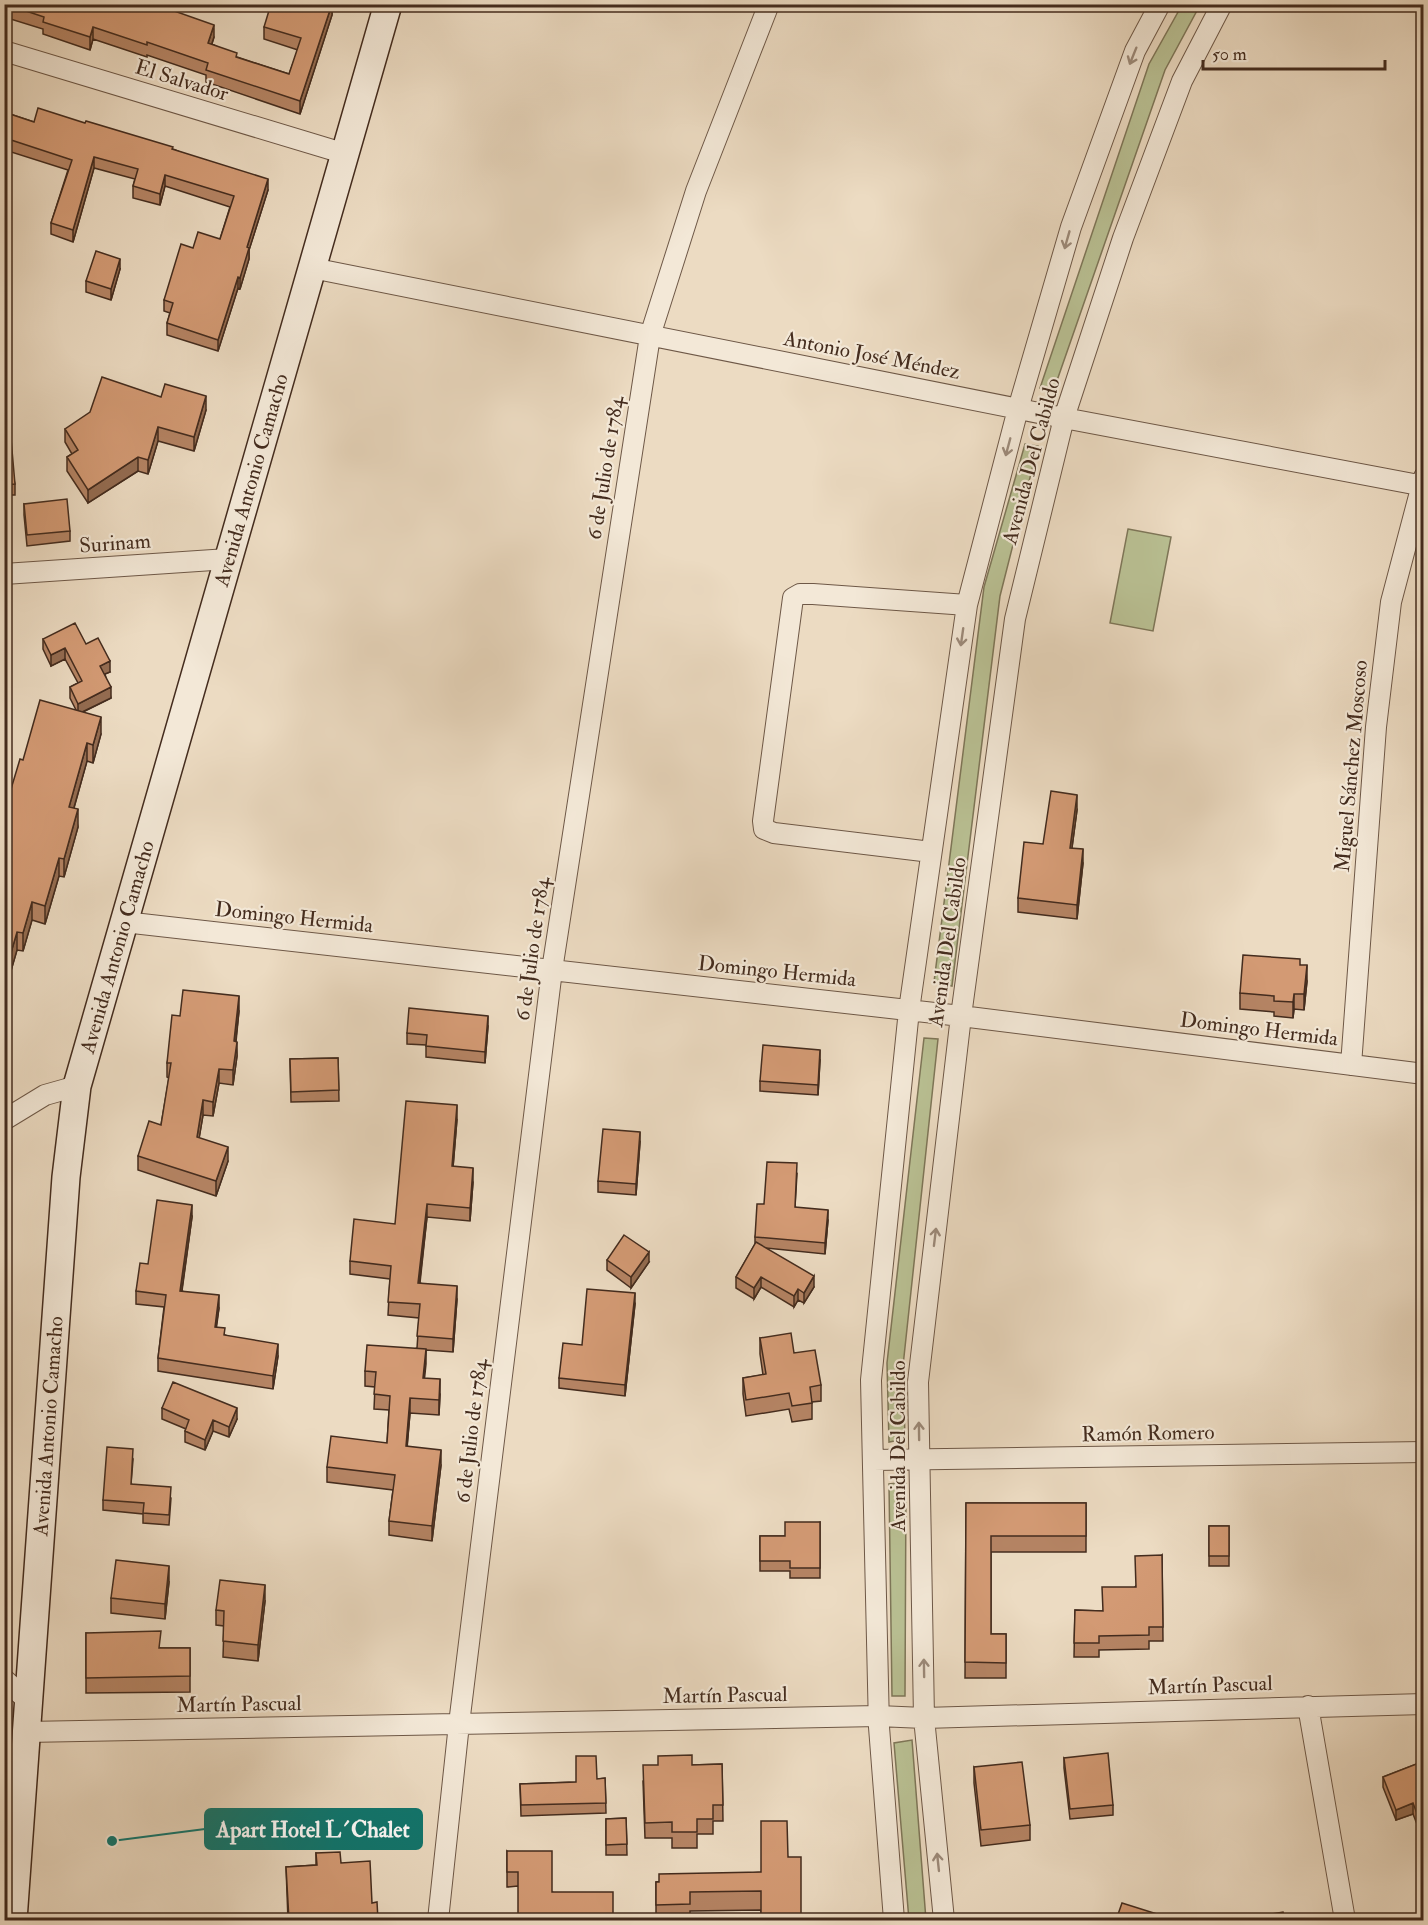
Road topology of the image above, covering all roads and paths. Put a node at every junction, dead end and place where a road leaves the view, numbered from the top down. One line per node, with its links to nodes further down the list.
1 (388, 4): 6 (street, Avenida Antonio Camacho)
2 (769, 4): 8 (street, 6 de Julio de 1784)
3 (1160, 4): 9 (street, Avenida Del Cabildo, one-way to 9)
4 (1222, 4): 10 (street, Avenida Del Cabildo)
5 (4, 51): 6 (street, El Salvador)
6 (346, 154): 7 (street, Avenida Antonio Camacho)
7 (312, 268): 8 (street, Antonio José Méndez); 12 (street, Avenida Antonio Camacho)
8 (650, 336): 9 (street, Antonio José Méndez); 17 (street, 6 de Julio de 1784)
9 (1018, 409): 10 (street, Antonio José Méndez); 14 (street, Avenida Del Cabildo, one-way to 14)
10 (1064, 418): 11 (street, Antonio José Méndez); 19 (street, Avenida Del Cabildo)
11 (1422, 483): 20 (street, Miguel Sánchez Moscoso)
12 (228, 559): 13 (street, Surinam); 16 (street, Avenida Antonio Camacho)
13 (4, 574)
14 (967, 604): 15 (street, Avenida Del Cabildo, one-way to 15); 15 (street)
15 (931, 852): 18 (street, Avenida Del Cabildo)
16 (124, 922): 17 (street, Domingo Hermida); 22 (street, Avenida Antonio Camacho)
17 (552, 970): 18 (street, Domingo Hermida); 33 (street, 6 de Julio de 1784)
18 (909, 1010): 19 (street, Domingo Hermida); 25 (street, Avenida Del Cabildo)
19 (961, 1016): 20 (street, Domingo Hermida); 26 (street, Avenida Del Cabildo, one-way to 19)
20 (1351, 1065): 21 (street, Domingo Hermida)
21 (1424, 1074)
22 (77, 1086): 23 (street); 28 (street, Avenida Antonio Camacho)
23 (4, 1120)
24 (1424, 1452): 26 (street, Ramón Romero)
25 (873, 1460): 26 (street, Ramón Romero); 31 (street, Avenida Del Cabildo)
26 (920, 1460): 32 (street, Avenida Del Cabildo, one-way to 26)
27 (4, 1679): 28 (street)
28 (28, 1701): 34 (street, Avenida Antonio Camacho)
29 (1424, 1704): 30 (street, Martín Pascual)
30 (1308, 1706): 32 (street, Martín Pascual); 39 (street)
31 (879, 1716): 32 (street, Martín Pascual); 33 (street, Martín Pascual); 37 (street, Avenida Del Cabildo)
32 (924, 1718): 38 (street, Avenida Del Cabildo, one-way to 32)
33 (459, 1724): 34 (street, Martín Pascual); 36 (street, 6 de Julio de 1784)
34 (27, 1732): 35 (street, Avenida Antonio Camacho)
35 (13, 1920)
36 (438, 1920)
37 (894, 1920)
38 (944, 1920)
39 (1345, 1920)

